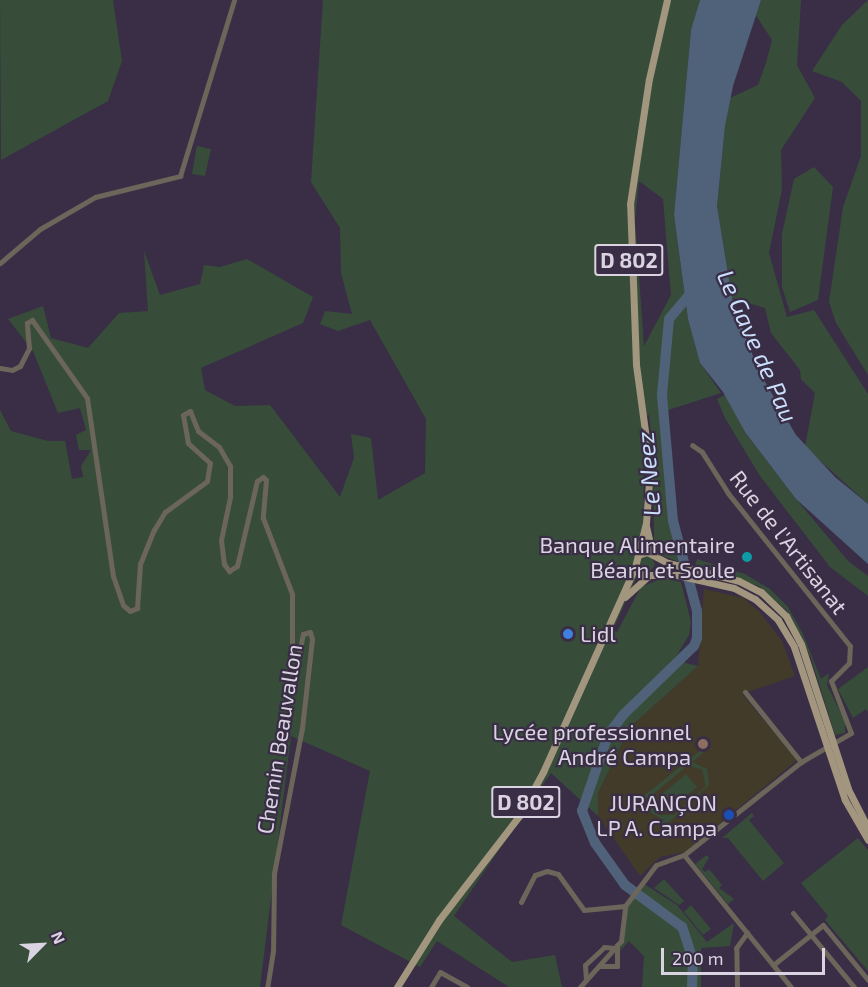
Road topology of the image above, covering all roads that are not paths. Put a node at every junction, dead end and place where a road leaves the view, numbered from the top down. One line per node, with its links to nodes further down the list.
1 (234, 0): 3 (street)
2 (668, 0): 6 (main road, D 802)
3 (0, 263)
4 (0, 368): 29 (street, Chemin Beauvallon)
5 (692, 445): 14 (street, Rue de l'Artisanat)
6 (646, 523): 7 (main road, D 802); 8 (main road, D 802)
7 (638, 555): 8 (main road); 9 (main road)
8 (655, 556): 10 (main road); 11 (main road)
9 (635, 567): 11 (main road); 12 (main road, D 802)
10 (693, 573): 11 (main road); 14 (main road)
11 (651, 575): 12 (main road, D 802)
12 (623, 599): 30 (main road, D 802)
13 (745, 692): 15 (street)
14 (831, 748): 15 (street); 16 (main road); 17 (main road)
15 (801, 762): 18 (street)
16 (868, 828)
17 (868, 840)
18 (684, 855): 20 (street); 22 (street)
19 (521, 902): 20 (street)
20 (625, 906): 24 (street)
21 (793, 913): 23 (street)
22 (747, 933): 25 (street); 34 (street)
23 (811, 934): 25 (street); 28 (street); 36 (street)
24 (616, 947): 26 (street); 26 (street); 27 (street)
25 (773, 965): 35 (street)
26 (599, 966): 27 (street)
27 (586, 980): 33 (street)
28 (868, 980)
29 (267, 987)
30 (396, 987)
31 (431, 987): 32 (street)
32 (467, 987)
33 (580, 987)
34 (737, 987)
35 (791, 987)
36 (854, 987)

